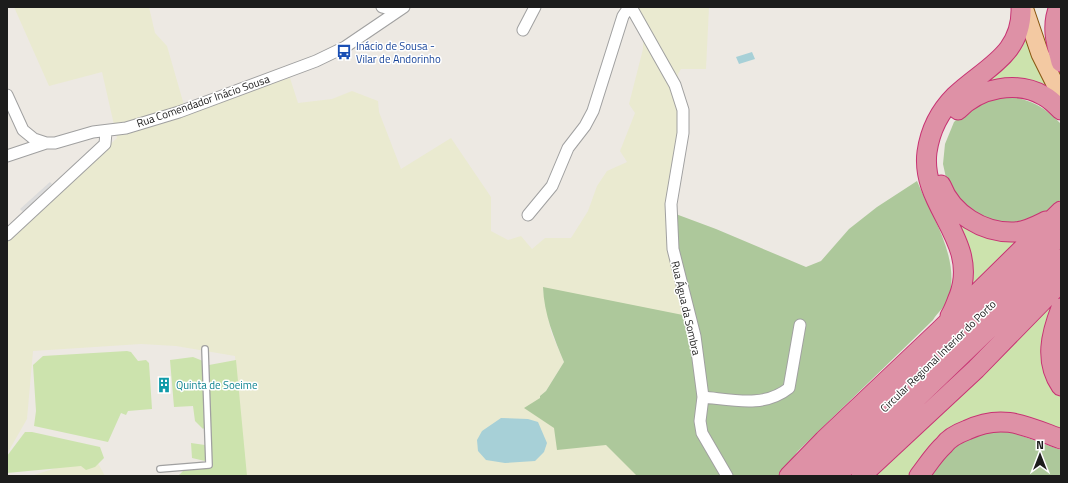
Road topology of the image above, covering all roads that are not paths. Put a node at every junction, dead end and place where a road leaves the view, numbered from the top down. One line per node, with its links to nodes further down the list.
1 (382, 7): 8 (street)
2 (535, 7): 9 (street)
3 (630, 7): 20 (street); 30 (street, Rua Água da Sombra)
4 (1021, 7): 27 (highway)
5 (1024, 7): 13 (main road)
6 (1036, 7): 11 (main road)
7 (1059, 7): 10 (highway)
8 (401, 9): 16 (street, Rua Comendador Inácio Sousa)
9 (523, 30)
10 (1061, 62)
11 (1061, 71)
12 (7, 95): 15 (street)
13 (1061, 96)
14 (1061, 110): 21 (highway)
15 (23, 130): 17 (street); 18 (street)
16 (106, 132): 17 (street, Rua Comendador Inácio Sousa); 22 (street)
17 (46, 143): 18 (street)
18 (18, 153): 19 (street)
19 (7, 156)
20 (528, 215)
21 (1059, 220): 27 (highway); 35 (highway, Circular Regional Interior do Porto)
22 (7, 235)
23 (1061, 259): 36 (highway, Circular Regional Interior do Porto)
24 (1061, 282): 37 (highway)
25 (1061, 308): 29 (highway)
26 (800, 325): 30 (street)
27 (940, 330): 34 (highway)
28 (205, 349): 32 (lane)
29 (1061, 386)
30 (703, 398): 33 (street, Rua Água da Sombra)
31 (1061, 439): 38 (highway)
32 (160, 469)
33 (727, 476)
34 (789, 476)
35 (812, 476)
36 (836, 476)
37 (860, 476)
38 (919, 476)

